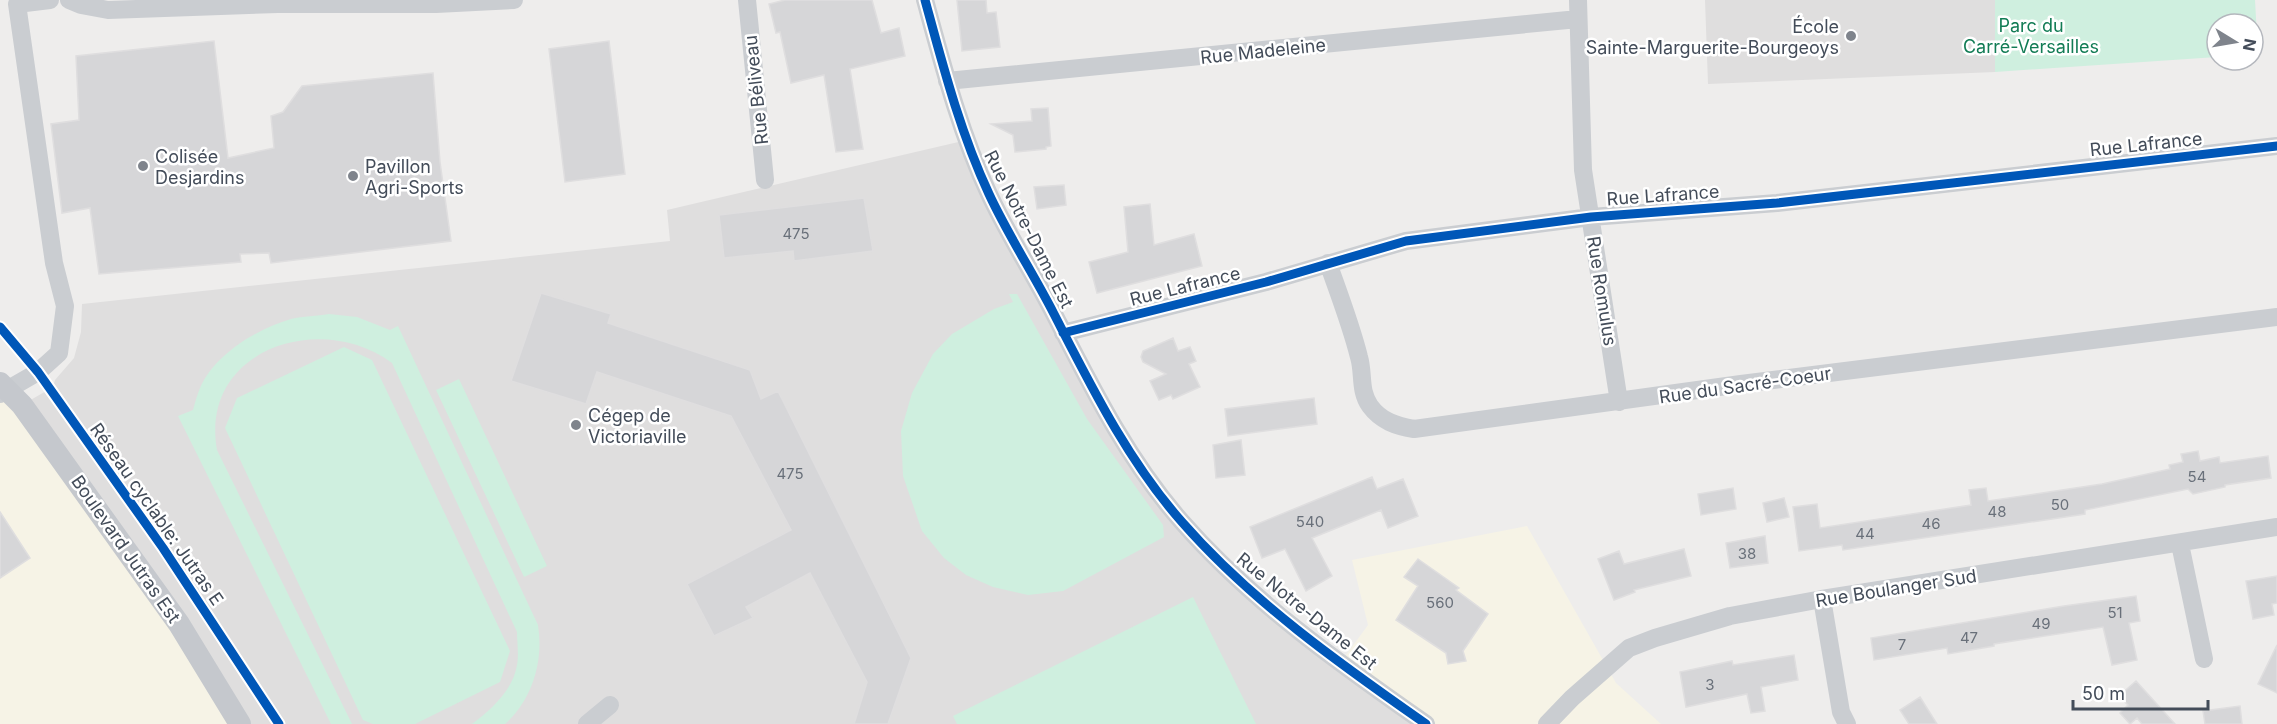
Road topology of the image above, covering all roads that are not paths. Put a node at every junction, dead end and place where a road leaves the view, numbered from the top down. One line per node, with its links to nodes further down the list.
1 (50, 0): 15 (street)
2 (69, 0): 3 (street)
3 (514, 0)
4 (747, 0): 10 (street, Rue Béliveau)
5 (925, 0): 8 (street, Rue Notre-Dame Est)
6 (1578, 0): 7 (street, Rue Romulus)
7 (1578, 19): 8 (street, Rue Madeleine); 11 (street, Rue Romulus)
8 (947, 81): 14 (street, Rue Notre-Dame Est)
9 (2277, 146): 11 (street, Rue Lafrance)
10 (765, 180)
11 (1591, 217): 12 (street, Rue Lafrance); 16 (street, Rue Romulus)
12 (1328, 263): 14 (street, Rue Lafrance); 16 (street, Rue du Sacré-Coeur)
13 (2277, 317): 16 (street, Rue du Sacré-Coeur)
14 (1063, 333): 24 (street, Rue Notre-Dame Est)
15 (2, 389): 22 (main road, Boulevard Jutras Est)
16 (1619, 402)
17 (2277, 527): 18 (street, Rue Boulanger Sud)
18 (2180, 544): 19 (street, Rue Boulanger Sud); 20 (street)
19 (1822, 599): 25 (street, Rue Boulanger Sud); 26 (street)
20 (2204, 659)
21 (609, 705): 23 (street)
22 (240, 724)
23 (587, 724)
24 (1426, 724)
25 (1547, 724)
26 (1847, 724)

